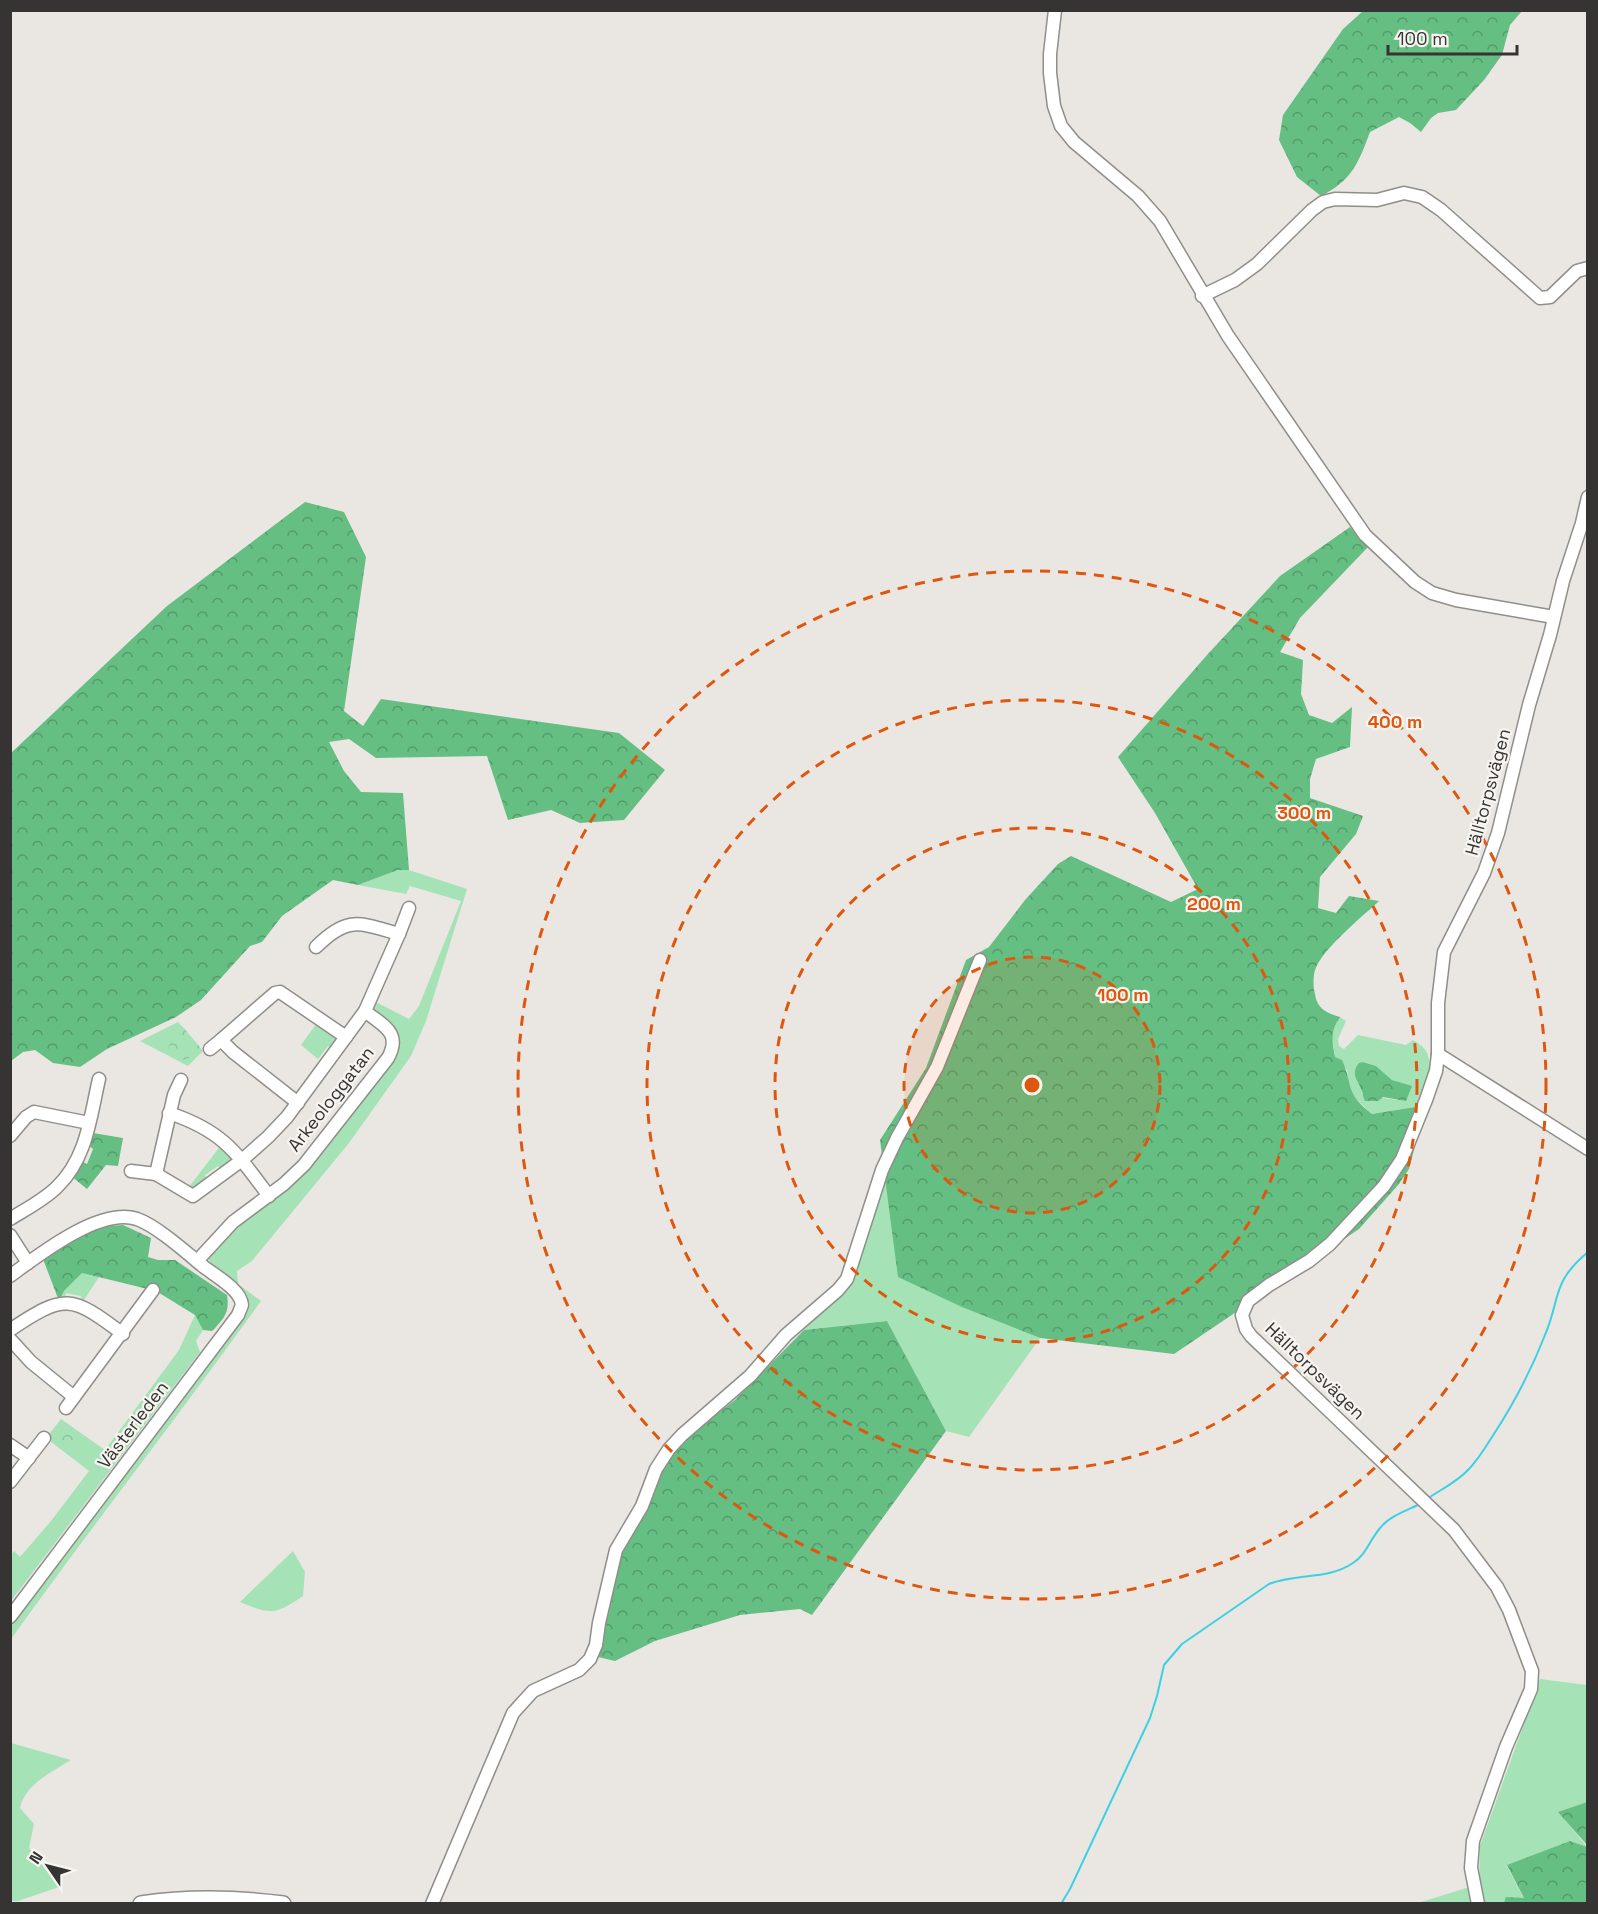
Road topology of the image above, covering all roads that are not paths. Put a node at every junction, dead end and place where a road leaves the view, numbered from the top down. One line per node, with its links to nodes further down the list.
1 (1055, 10): 3 (street)
2 (1587, 268): 3 (street)
3 (1202, 296): 5 (street)
4 (1587, 497): 5 (street, Hälltorpsvägen)
5 (1554, 617): 14 (street, Hälltorpsvägen)
6 (409, 908): 7 (street)
7 (399, 934): 8 (street); 10 (street)
8 (316, 947)
9 (980, 960): 44 (street)
10 (365, 1011): 11 (street); 25 (street, Arkeologgatan)
11 (346, 1037): 12 (street); 17 (street)
12 (221, 1040): 13 (street); 17 (street)
13 (210, 1048)
14 (1438, 1053): 21 (street); 45 (street, Hälltorpsvägen)
15 (99, 1079): 19 (street)
16 (182, 1080): 18 (street)
17 (298, 1102): 22 (street)
18 (169, 1113): 22 (street); 24 (street)
19 (89, 1123): 20 (street); 26 (street)
20 (10, 1136)
21 (1587, 1149)
22 (242, 1160): 24 (street); 25 (street)
23 (131, 1171): 24 (street)
24 (156, 1174)
25 (269, 1196): 28 (street, Arkeologgatan)
26 (10, 1219)
27 (10, 1235): 29 (street)
28 (197, 1261): 29 (street); 41 (street, Västerleden)
29 (28, 1263): 30 (street)
30 (10, 1276)
31 (153, 1290): 33 (street)
32 (10, 1330): 33 (street)
33 (123, 1334): 35 (street)
34 (10, 1339): 35 (street)
35 (74, 1397): 36 (street)
36 (66, 1408)
37 (44, 1438): 39 (street)
38 (10, 1445): 39 (street)
39 (29, 1458): 40 (street)
40 (10, 1482)
41 (10, 1617)
42 (141, 1904): 43 (main road)
43 (283, 1904)
44 (432, 1904)
45 (1478, 1904)

